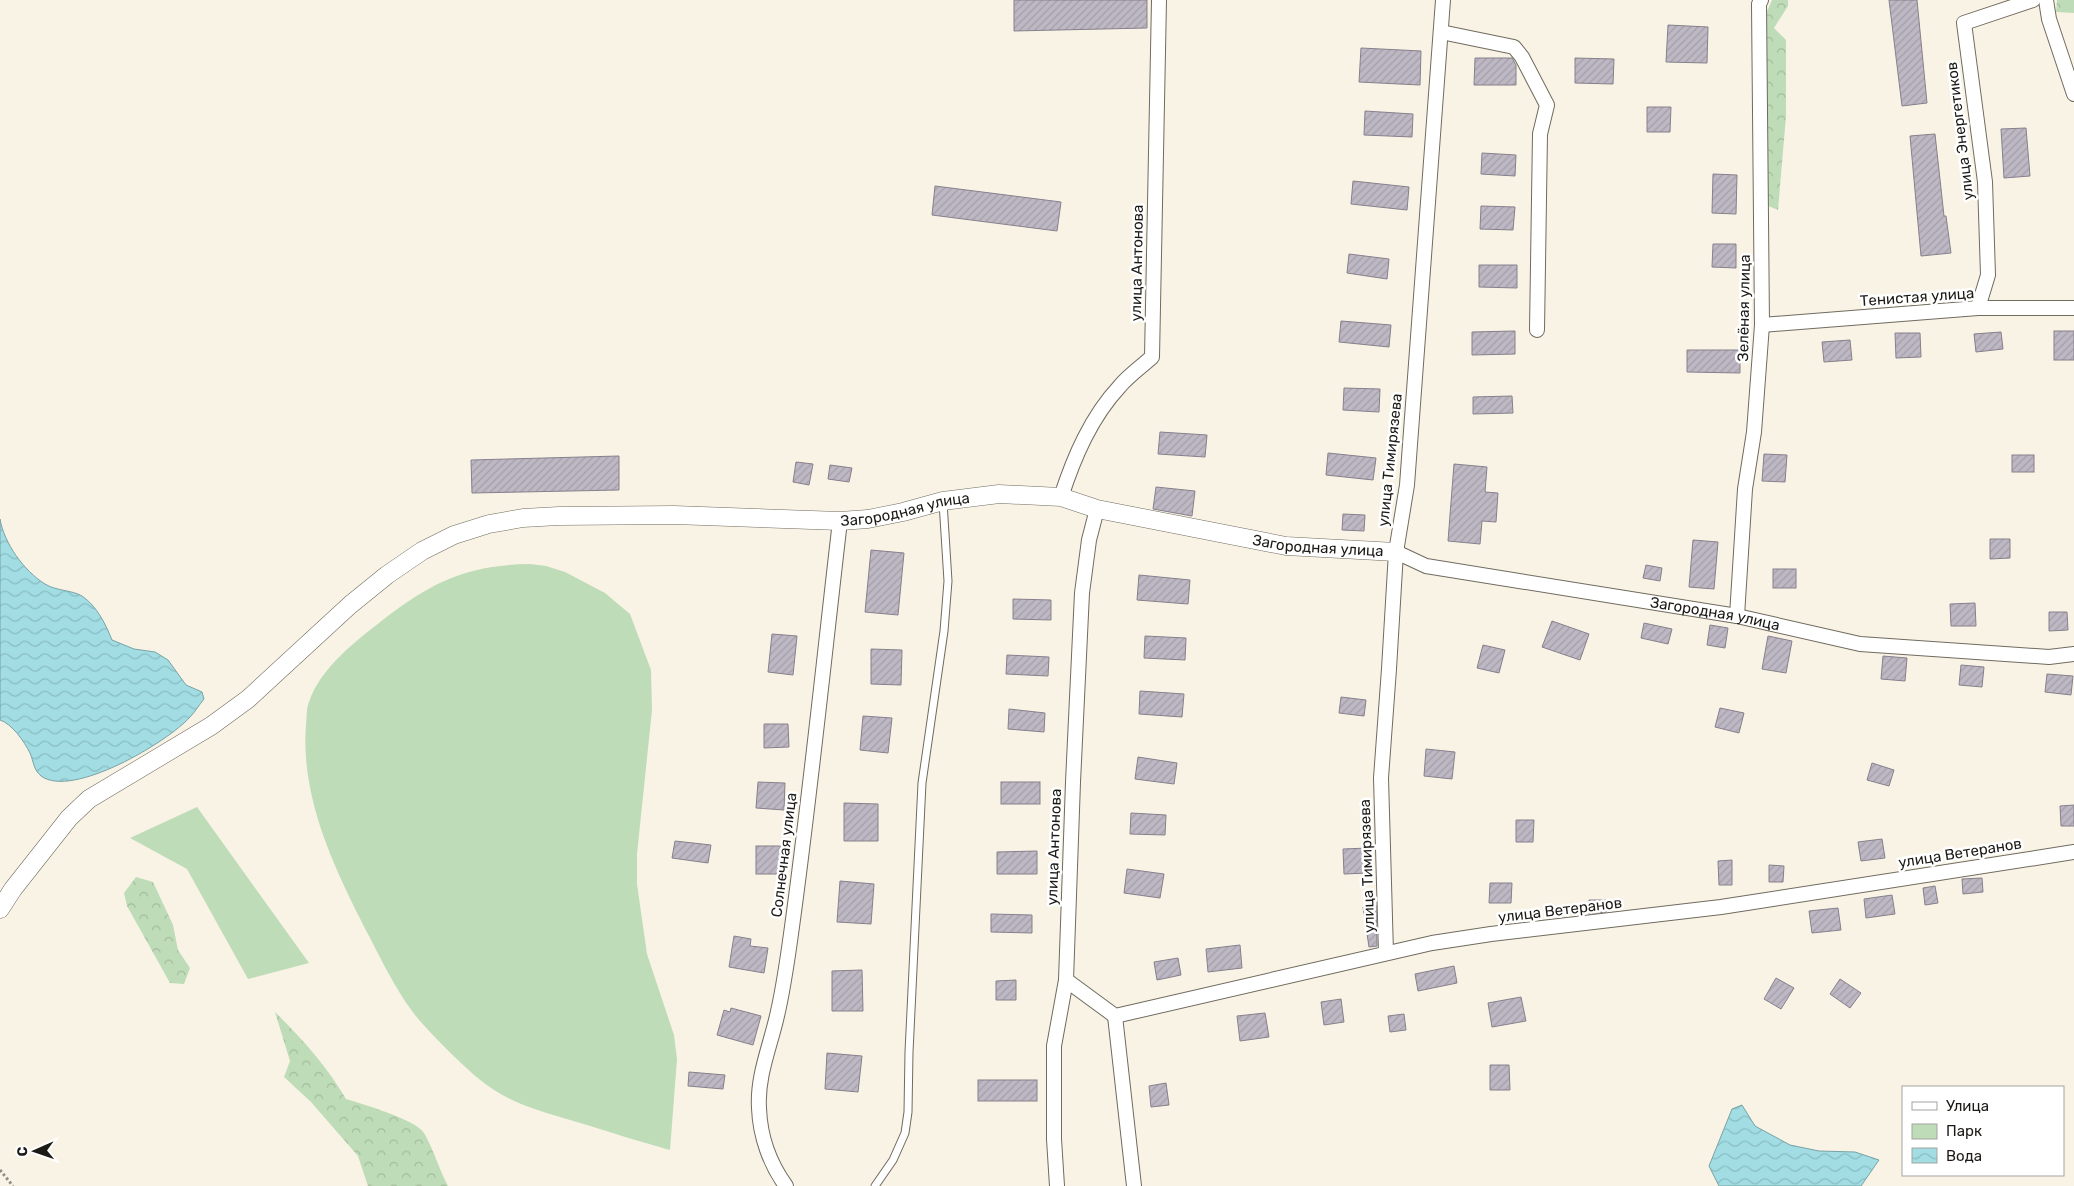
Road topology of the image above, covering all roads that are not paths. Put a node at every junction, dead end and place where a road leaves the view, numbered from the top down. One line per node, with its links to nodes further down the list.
1 (1159, 0): 12 (street, улица Антонова)
2 (1443, 0): 6 (street, улица Тимирязева)
3 (1761, 0): 10 (street, Зелёная улица)
4 (2033, 0): 8 (street, улица Энергетиков)
5 (2046, 0): 7 (street)
6 (1441, 32): 11 (street); 16 (street, улица Тимирязева)
7 (2074, 94)
8 (1978, 308): 9 (street, Тенистая улица); 10 (street, Тенистая улица)
9 (2074, 308)
10 (1762, 325): 17 (street, Зелёная улица)
11 (1537, 330)
12 (1061, 497): 13 (street, Загородная улица); 14 (street, Загородная улица)
13 (943, 501): 15 (street, Загородная улица); 25 (lane)
14 (1097, 510): 16 (street, Загородная улица); 22 (street, улица Антонова)
15 (840, 521): 20 (street, Загородная улица); 24 (street, Солнечная улица)
16 (1396, 552): 17 (street, Загородная улица); 21 (street, улица Тимирязева)
17 (1737, 616): 18 (street, Загородная улица)
18 (2074, 654)
19 (2074, 852): 21 (street, улица Ветеранов)
20 (0, 909)
21 (1386, 953): 23 (street, улица Ветеранов)
22 (1066, 980): 23 (street); 26 (street, улица Антонова)
23 (1115, 1016): 27 (street)
24 (786, 1186)
25 (875, 1186)
26 (1056, 1186)
27 (1134, 1186)

